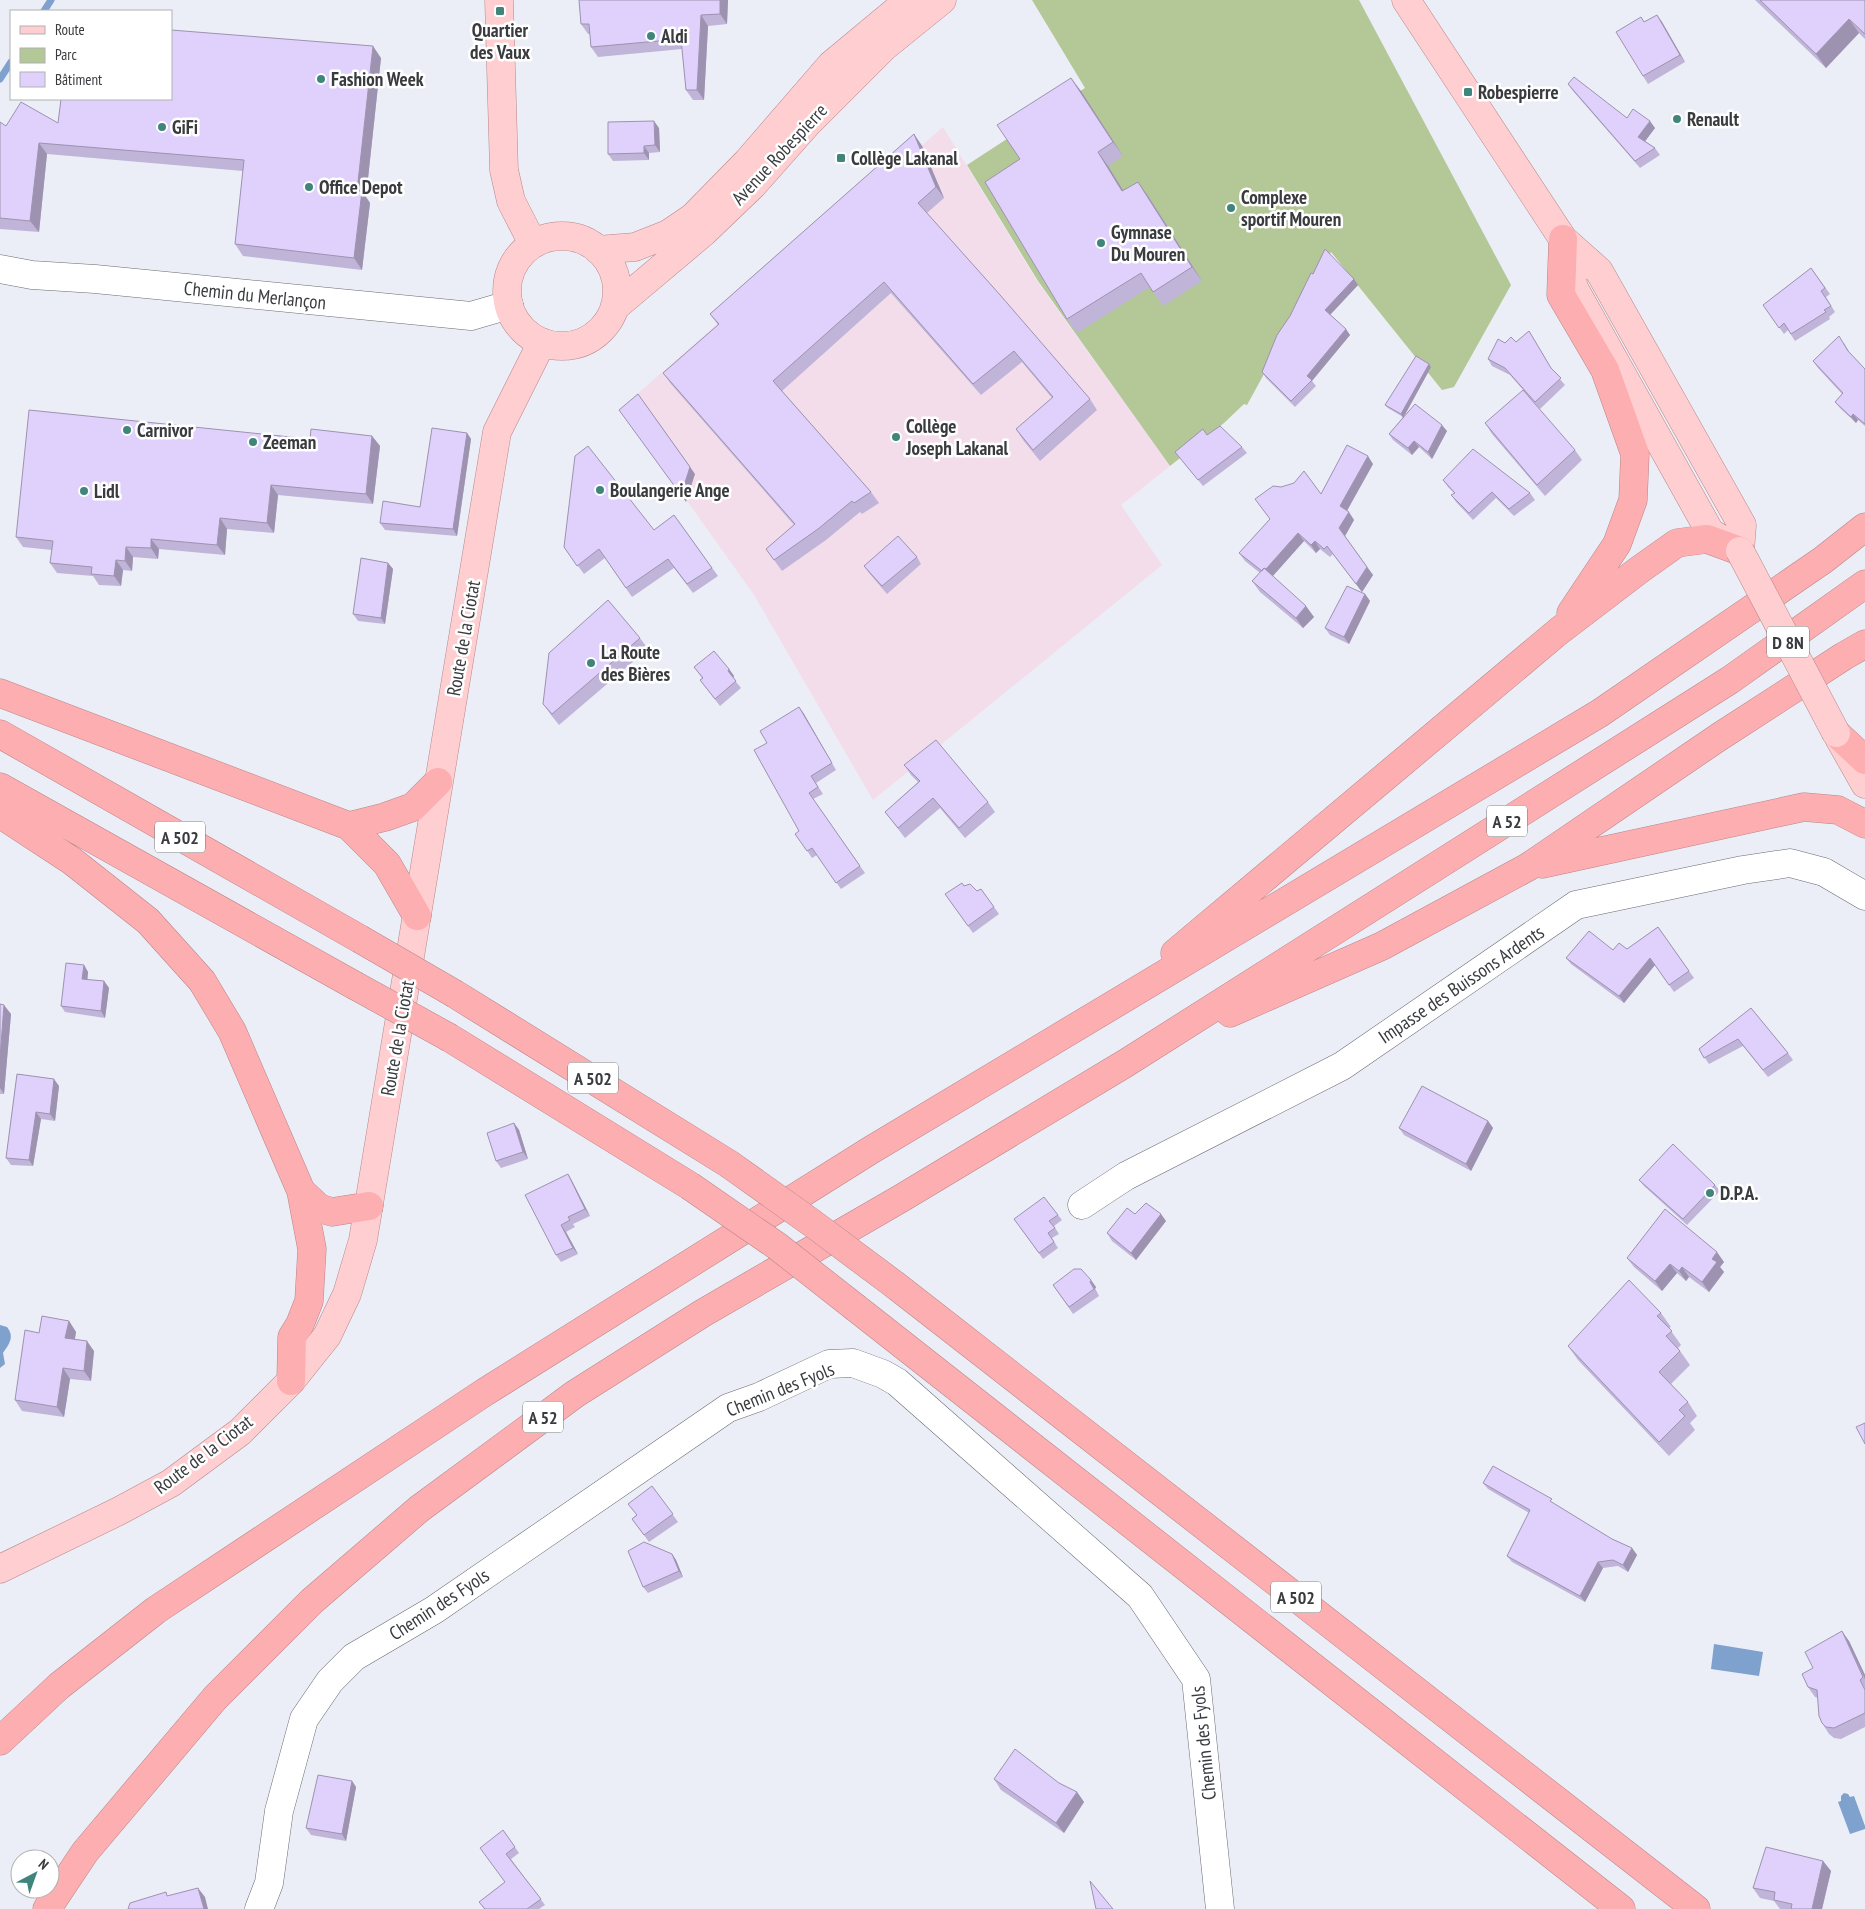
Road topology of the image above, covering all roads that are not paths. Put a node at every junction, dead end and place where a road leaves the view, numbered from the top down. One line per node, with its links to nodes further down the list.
1 (500, 0): 6 (main road)
2 (909, 0): 7 (main road, Avenue Robespierre)
3 (942, 0): 10 (main road, Avenue Robespierre)
4 (1406, 0): 5 (main road, D 8N)
5 (1563, 239): 13 (main road, D 8N); 15 (highway)
6 (533, 244): 7 (main road); 9 (main road)
7 (598, 250): 10 (main road)
8 (0, 269): 9 (street, Chemin du Merlançon)
9 (509, 305): 11 (main road)
10 (615, 307): 11 (main road)
11 (542, 342): 21 (main road, Route de la Ciotat)
12 (1865, 527): 30 (highway, A 52)
13 (1740, 551): 15 (highway); 18 (main road, D 8N, bridge)
14 (1865, 584): 31 (highway, A 52)
15 (1559, 630): 30 (highway)
16 (1865, 644): 27 (highway)
17 (0, 694): 26 (highway)
18 (1836, 733): 20 (highway); 22 (main road, D 8N)
19 (0, 734): 42 (highway, A 502, bridge)
20 (1865, 760)
21 (438, 782): 26 (highway); 29 (main road, Route de la Ciotat)
22 (1865, 784)
23 (0, 787): 41 (highway, A 502, bridge)
24 (0, 814): 32 (highway)
25 (1865, 824): 27 (highway)
26 (349, 826): 29 (highway)
27 (1528, 866): 31 (highway)
28 (1865, 896): 33 (street, Impasse des Buissons Ardents)
29 (417, 916): 34 (main road, Route de la Ciotat)
30 (1108, 1008): 37 (highway, A 52)
31 (1143, 1052): 38 (highway, A 52)
32 (301, 1191): 34 (highway); 35 (highway)
33 (1082, 1205)
34 (369, 1206): 35 (main road, Route de la Ciotat)
35 (290, 1381): 36 (main road, Route de la Ciotat)
36 (0, 1569)
37 (0, 1741)
38 (46, 1909)
39 (259, 1909): 40 (street, Chemin des Fyols)
40 (1220, 1909)
41 (1621, 1909)
42 (1696, 1909)

